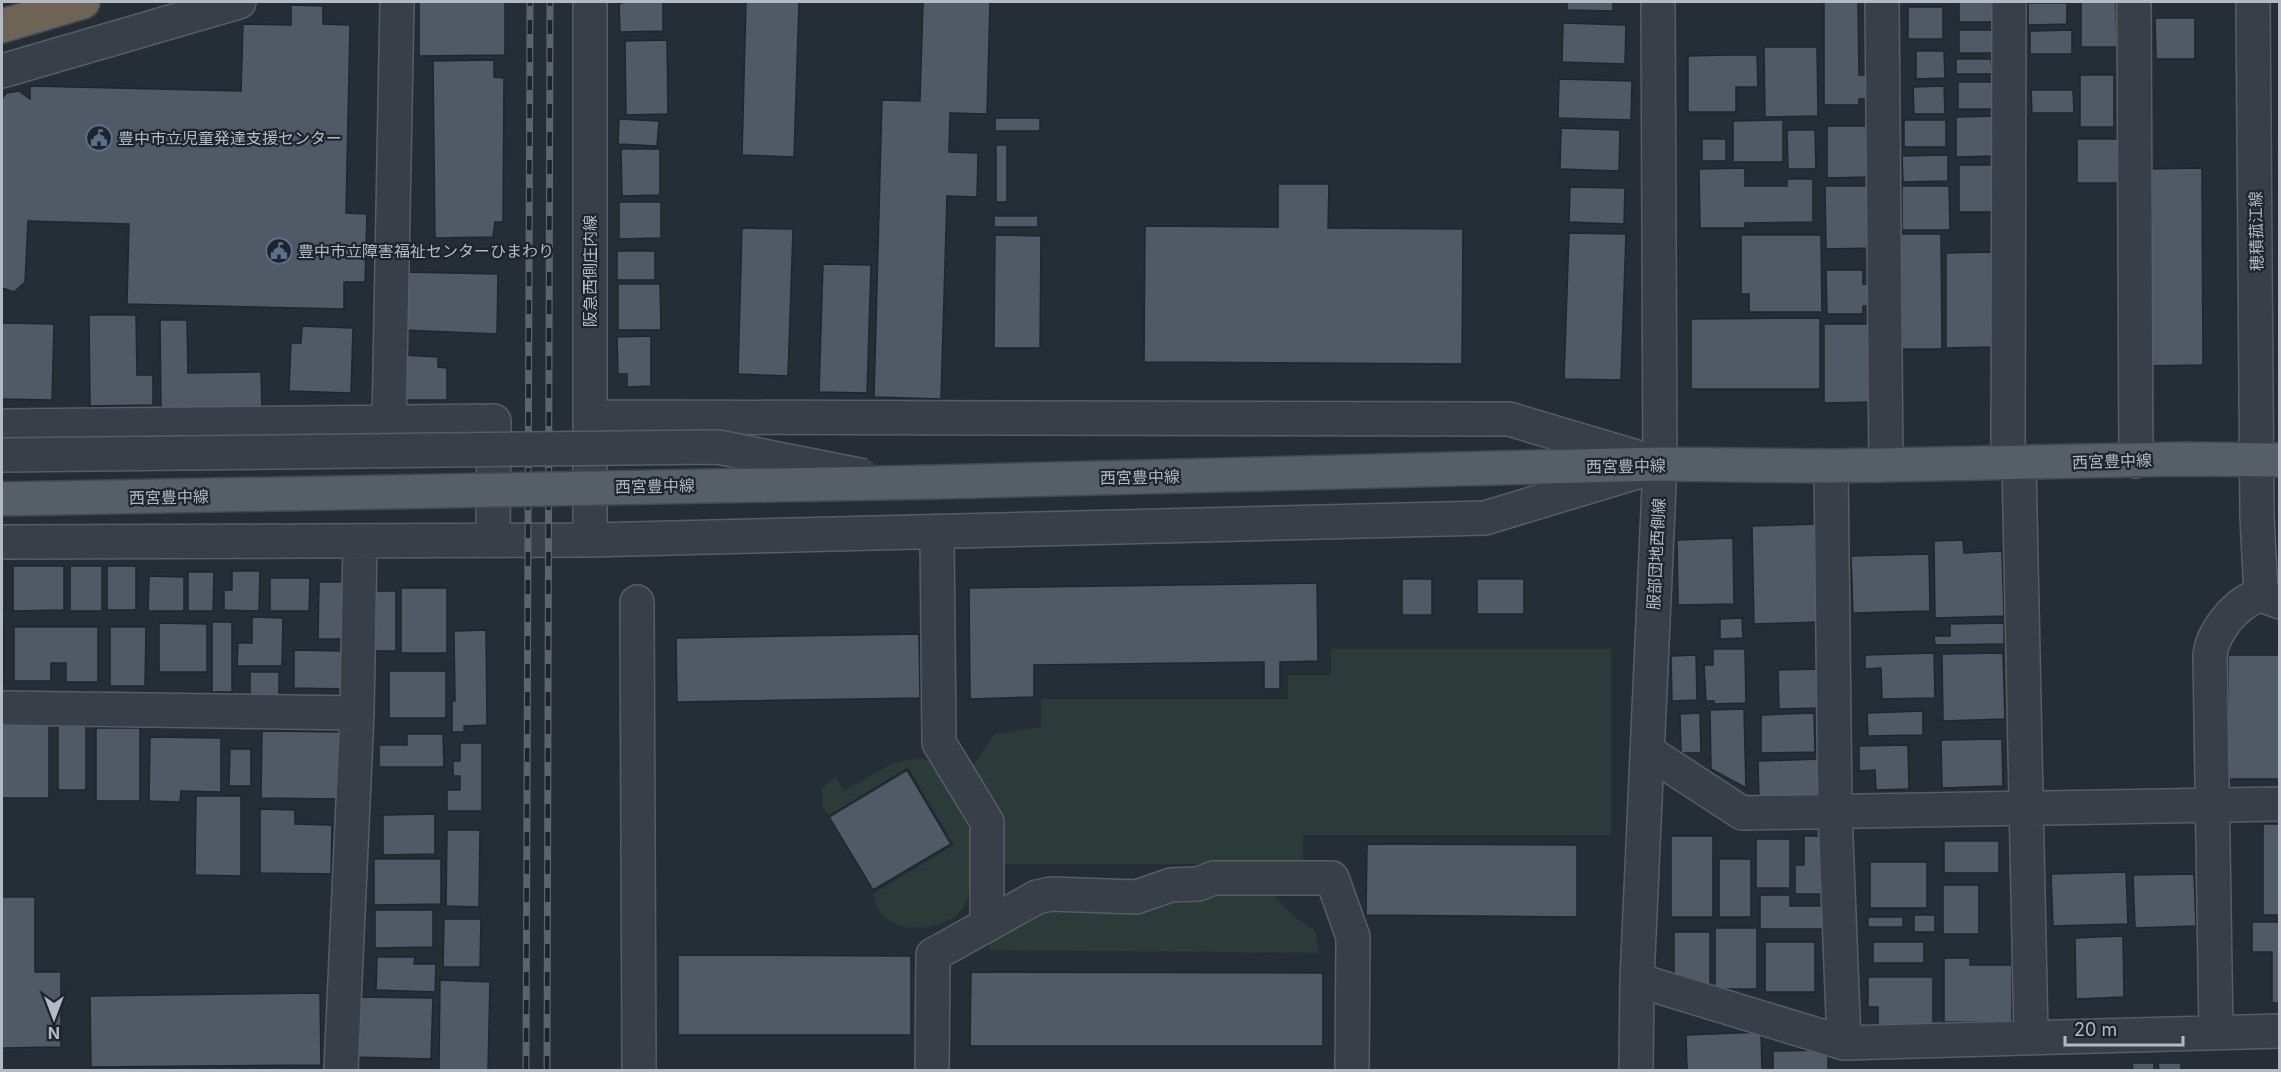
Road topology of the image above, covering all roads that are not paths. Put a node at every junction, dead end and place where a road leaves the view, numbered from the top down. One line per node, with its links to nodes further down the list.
1 (82, 2): 10 (highway)
2 (239, 2): 11 (street)
3 (398, 2): 13 (street)
4 (590, 2): 12 (street, 阪急西側庄内線)
5 (1658, 2): 19 (street, 服部団地西側線)
6 (1882, 2): 20 (street)
7 (2009, 2): 18 (street)
8 (2134, 2): 16 (street)
9 (2253, 2): 17 (street, 穂積菰江線)
10 (2, 26)
11 (2, 71)
12 (590, 417): 19 (street); 26 (street, 阪急西側庄内線)
13 (389, 422): 14 (street); 25 (street)
14 (2, 426)
15 (2, 455): 22 (street, bridge)
16 (2136, 460): 17 (main road, 西宮豊中線); 18 (main road, 西宮豊中線)
17 (2269, 460): 29 (street, 穂積菰江線)
18 (2013, 464): 20 (main road, 西宮豊中線); 36 (street)
19 (1660, 465): 21 (main road, 西宮豊中線); 22 (main road, 西宮豊中線, bridge); 24 (street); 33 (street, 服部団地西側線)
20 (1886, 465): 21 (main road, 西宮豊中線)
21 (1831, 466): 37 (street)
22 (886, 481): 23 (main road, 西宮豊中線, bridge)
23 (2, 499)
24 (937, 532): 26 (street); 38 (street)
25 (494, 540): 26 (street); 28 (street)
26 (590, 540)
27 (2, 542): 28 (street)
28 (360, 542): 32 (street)
29 (2270, 598): 35 (street)
30 (637, 602): 45 (street)
31 (2, 708): 32 (street)
32 (357, 713): 44 (street)
33 (1647, 751): 37 (street); 39 (street, 服部団地西側線)
34 (2280, 804): 35 (street)
35 (2212, 805): 36 (street); 41 (street)
36 (2026, 809): 37 (street); 42 (street)
37 (1835, 812): 43 (street)
38 (987, 925): 46 (street); 47 (street)
39 (1637, 980): 43 (street); 48 (street, 服部団地西側線)
40 (2280, 1031): 41 (street)
41 (2216, 1032): 42 (street)
42 (2031, 1036): 43 (street)
43 (1844, 1043)
44 (341, 1071)
45 (639, 1071)
46 (932, 1071)
47 (1352, 1071)
48 (1636, 1071)

